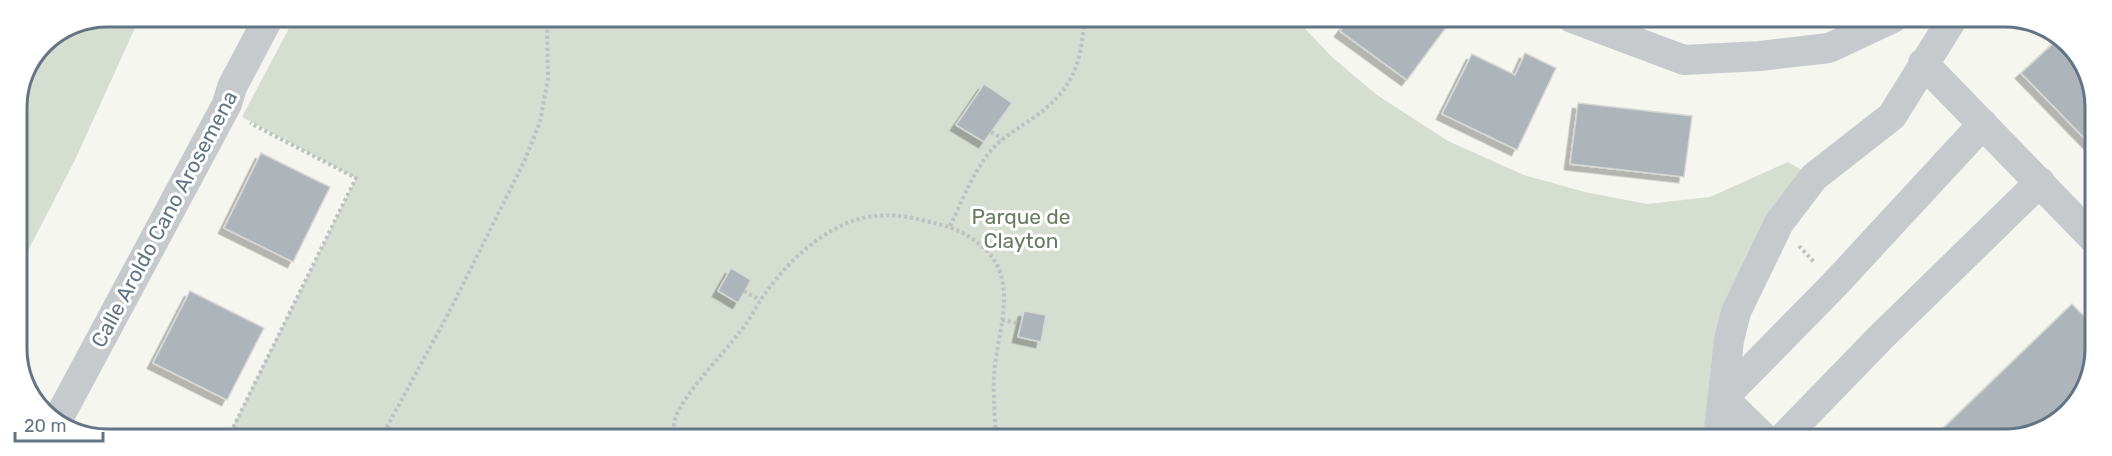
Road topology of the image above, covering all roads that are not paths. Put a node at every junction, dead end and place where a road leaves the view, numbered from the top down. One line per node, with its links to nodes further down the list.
1 (263, 27): 10 (street, Calle Aroldo Cano Arosemena)
2 (1596, 27): 3 (street)
3 (1874, 27)
4 (1947, 27): 5 (street)
5 (1923, 63): 6 (street); 9 (street)
6 (1983, 124): 7 (street); 9 (street)
7 (2040, 182): 8 (street); 13 (street)
8 (2085, 230)
9 (1723, 398): 11 (street); 12 (street)
10 (61, 414)
11 (1719, 429)
12 (1755, 429)
13 (1792, 429)

